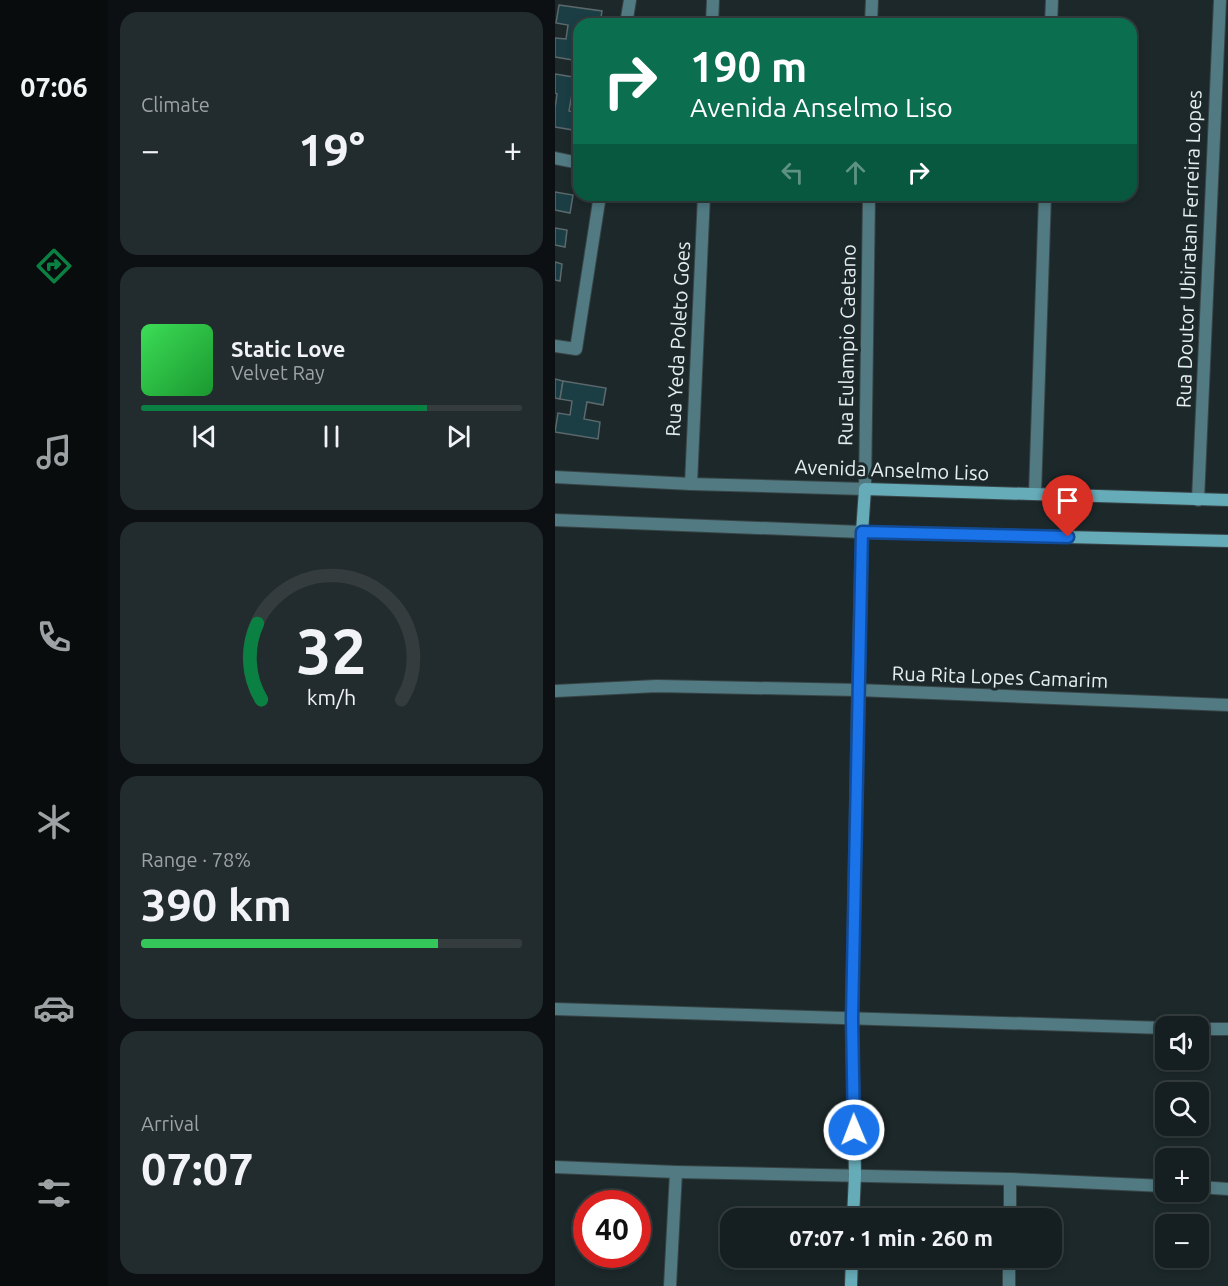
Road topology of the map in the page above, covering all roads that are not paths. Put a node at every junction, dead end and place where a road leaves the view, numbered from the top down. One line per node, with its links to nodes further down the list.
1 (630, 0): 6 (street)
2 (713, 0): 7 (street)
3 (872, 0): 8 (street)
4 (1052, 0): 9 (street)
5 (1220, 0): 21 (street, Rua Doutor Ubiratan Ferreira Lopes)
6 (627, 18)
7 (712, 18)
8 (871, 18)
9 (1051, 18)
10 (555, 158): 11 (street)
11 (573, 162)
12 (599, 201): 16 (street)
13 (704, 201): 18 (street, Rua Yeda Poleto Goes)
14 (869, 201): 19 (street, Rua Eulampio Caetano)
15 (1045, 201): 20 (street)
16 (555, 346)
17 (555, 477): 18 (street, Avenida Anselmo Liso)
18 (691, 484): 19 (street, Avenida Anselmo Liso)
19 (864, 489): 20 (street, Avenida Anselmo Liso); 24 (street, Rua Eulampio Caetano)
20 (1035, 495): 21 (street, Avenida Anselmo Liso)
21 (1198, 500): 22 (street, Avenida Anselmo Liso)
22 (1228, 500)
23 (555, 520): 24 (street)
24 (862, 532): 25 (street); 26 (street, Rua Eulampio Caetano)
25 (1228, 541)
26 (858, 690): 27 (street, Rua Rita Lopes Camarim); 28 (street, Rua Rita Lopes Camarim); 30 (street, Rua Eulampio Caetano)
27 (555, 691)
28 (1228, 705)
29 (555, 1009): 30 (street)
30 (852, 1018): 31 (street); 36 (street, Rua Eulampio Caetano)
31 (1155, 1028)
32 (1209, 1029): 33 (street)
33 (1228, 1029)
34 (555, 1167): 35 (street)
35 (676, 1172): 36 (street); 45 (street)
36 (855, 1175): 37 (street); 41 (street, Rua Eulampio Caetano)
37 (1010, 1179): 38 (street); 42 (street)
38 (1155, 1186)
39 (1209, 1188): 40 (street)
40 (1228, 1189)
41 (853, 1208)
42 (1009, 1208)
43 (852, 1268): 46 (street)
44 (1009, 1268): 47 (street)
45 (670, 1286)
46 (851, 1286)
47 (1009, 1286)

